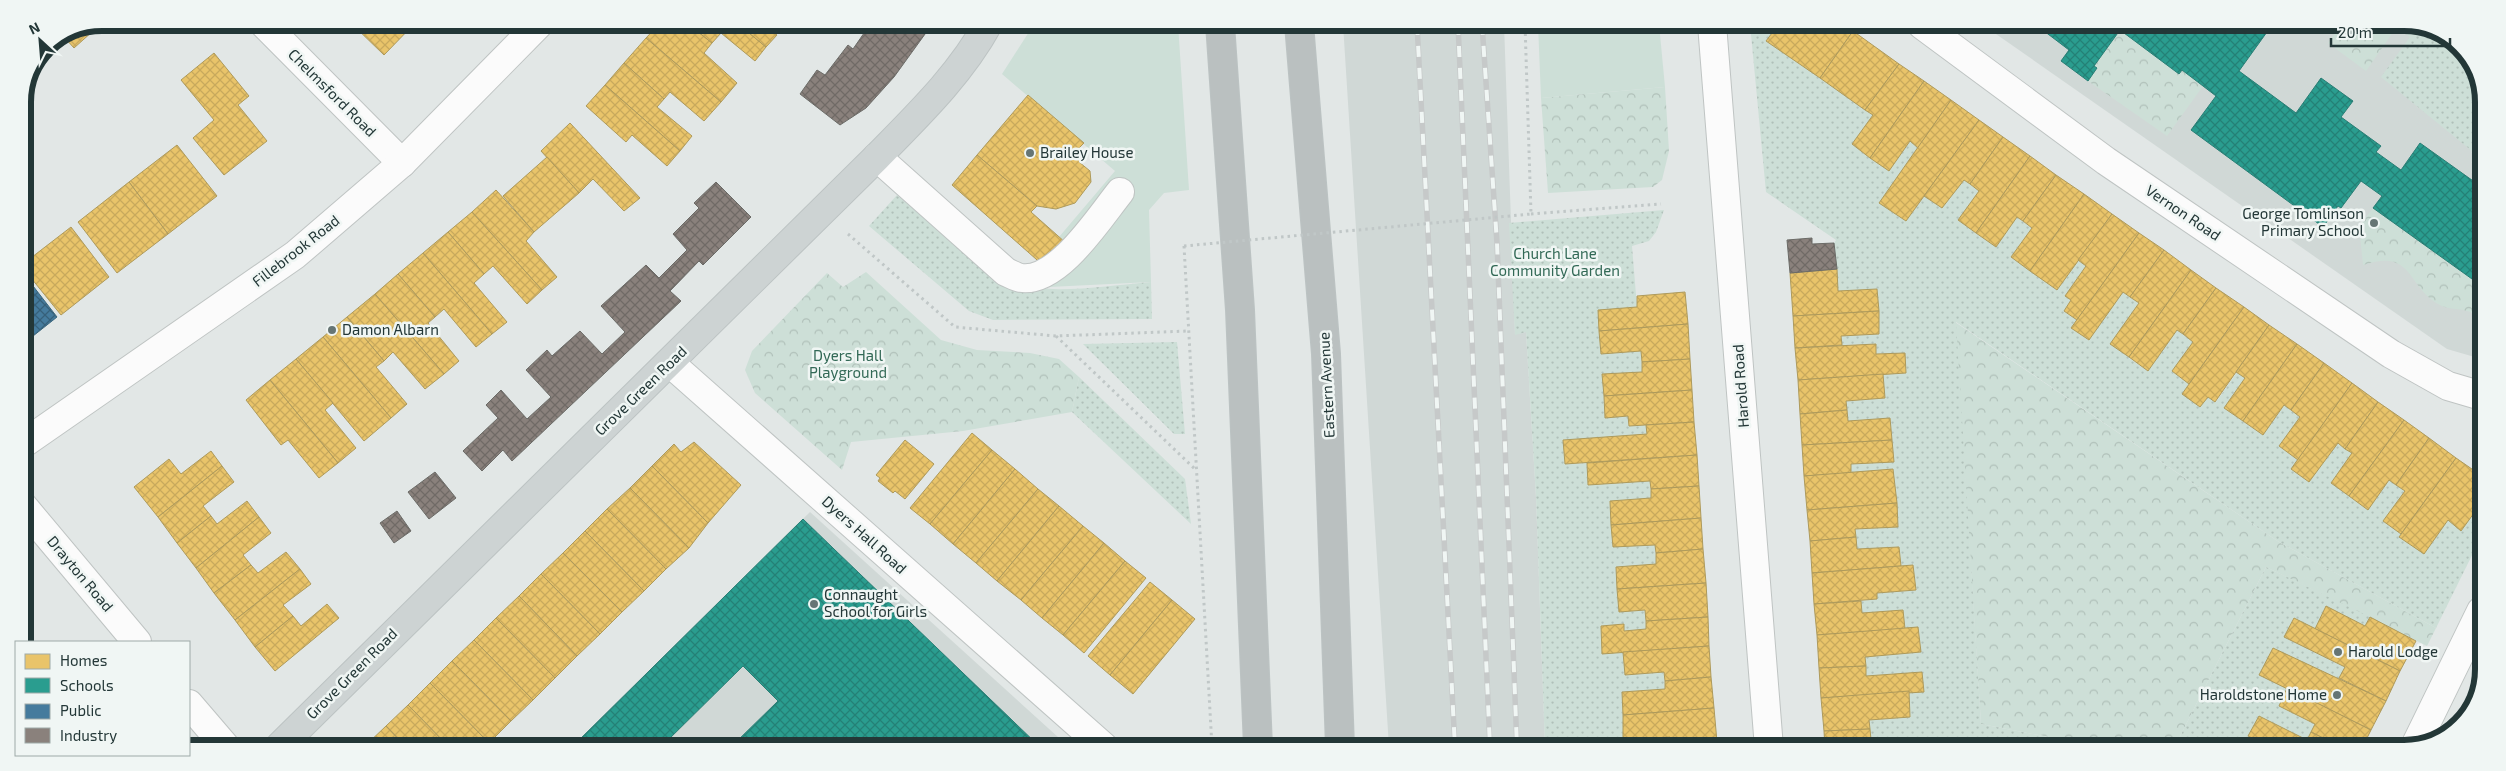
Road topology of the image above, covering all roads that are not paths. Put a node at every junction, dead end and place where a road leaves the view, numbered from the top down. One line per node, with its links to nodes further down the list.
1 (270, 31): 9 (street, Chelmsford Road)
2 (532, 31): 9 (street, Fillebrook Road)
3 (984, 31): 8 (main road, Grove Green Road)
4 (1220, 31): 22 (highway)
5 (1300, 31): 23 (highway, Eastern Avenue)
6 (1713, 31): 24 (street, Harold Road)
7 (1930, 31): 12 (street, Vernon Road)
8 (877, 157): 10 (street); 11 (main road, Grove Green Road)
9 (402, 163): 13 (street, Fillebrook Road)
10 (1120, 192)
11 (670, 363): 20 (main road, Grove Green Road); 21 (street, Dyers Hall Road)
12 (2475, 394)
13 (31, 438)
14 (31, 516): 16 (street, Drayton Road)
15 (2475, 623): 18 (street)
16 (136, 641)
17 (190, 705): 19 (street)
18 (2419, 738)
19 (220, 740)
20 (286, 740)
21 (1096, 740)
22 (1258, 740)
23 (1340, 740)
24 (1768, 740)

